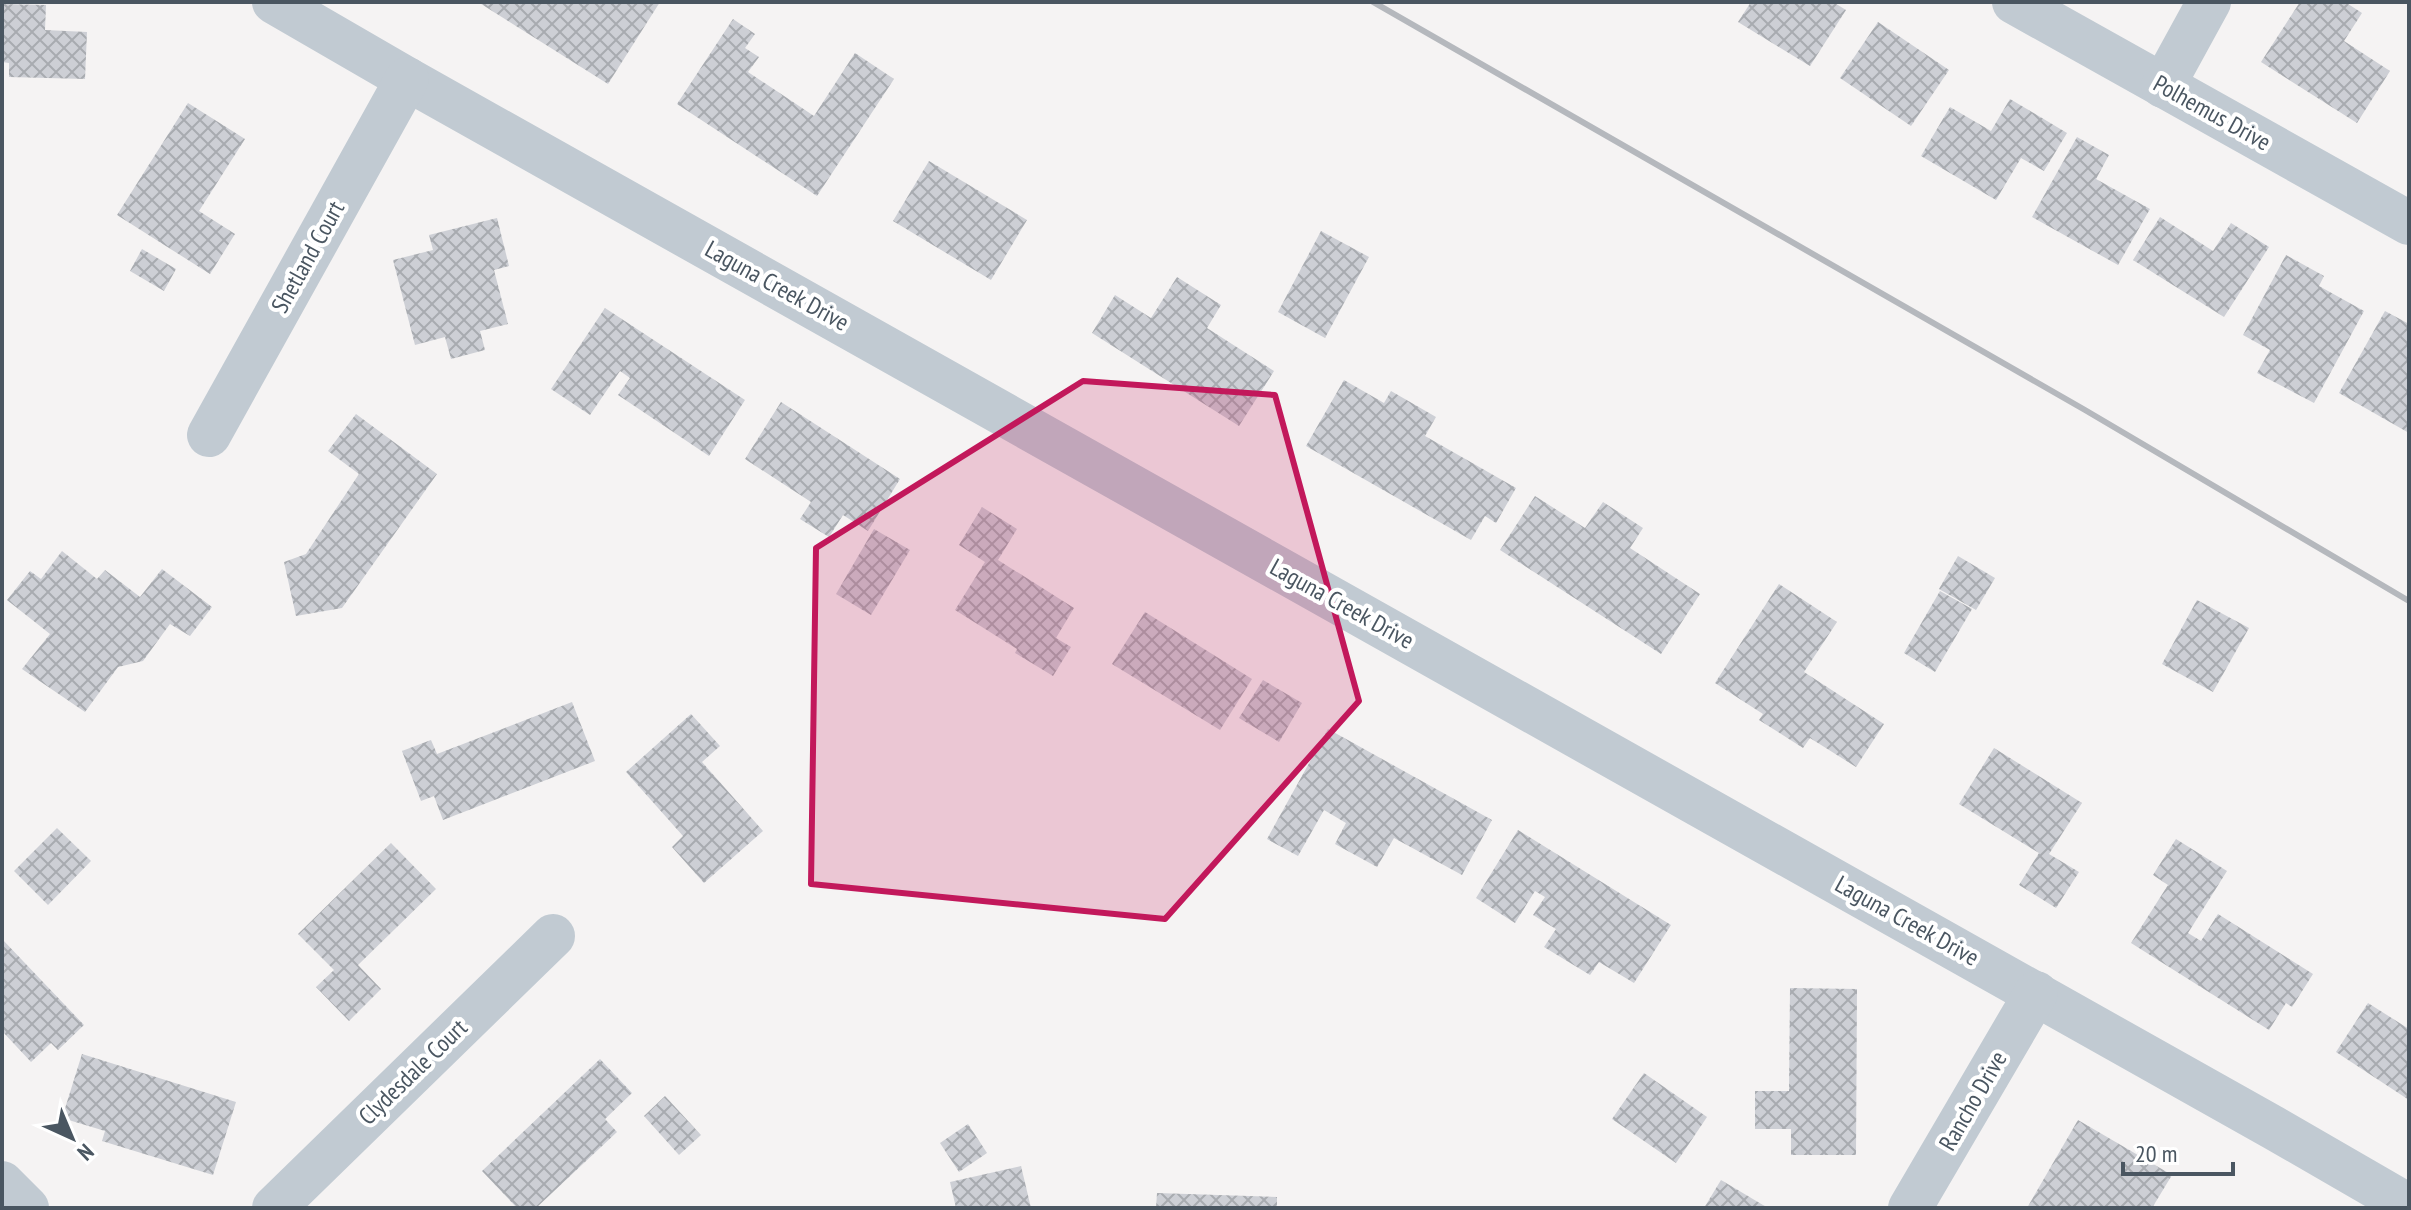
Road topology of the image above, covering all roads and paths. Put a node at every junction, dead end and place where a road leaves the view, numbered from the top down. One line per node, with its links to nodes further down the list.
1 (274, 2): 4 (street, Laguna Creek Drive)
2 (2014, 2): 5 (street, Polhemus Drive)
3 (2209, 2): 5 (street)
4 (407, 79): 7 (street, Shetland Court); 9 (street, Laguna Creek Drive)
5 (2163, 86): 6 (street, Polhemus Drive)
6 (2409, 223)
7 (209, 435)
8 (553, 936): 13 (street, Clydesdale Court)
9 (2036, 993): 11 (street, Laguna Creek Drive); 14 (street, Rancho Drive)
10 (2, 1183): 12 (street)
11 (2409, 1206)
12 (27, 1208)
13 (274, 1208)
14 (1910, 1208)

